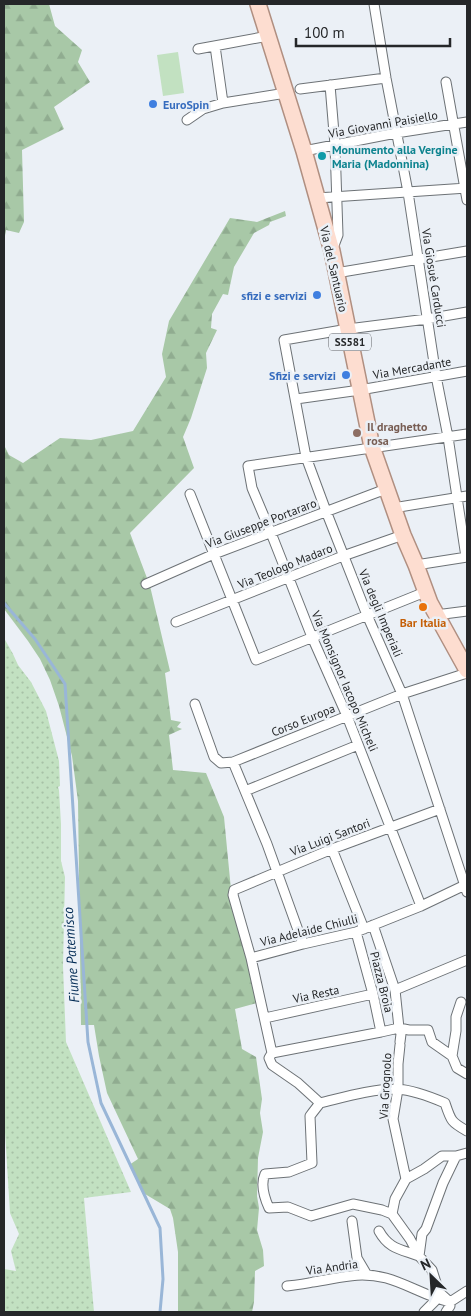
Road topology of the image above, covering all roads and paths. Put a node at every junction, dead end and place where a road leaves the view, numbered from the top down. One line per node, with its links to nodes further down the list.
1 (258, 4): 3 (main road, Via del Santuario / SS581)
2 (374, 4): 6 (street, Via Giosuè Carducci)
3 (268, 36): 4 (street); 9 (main road, Via del Santuario / SS581)
4 (215, 46): 5 (street); 10 (street)
5 (198, 49)
6 (386, 78): 8 (street); 14 (street, Via Giosuè Carducci)
7 (446, 82): 13 (street)
8 (330, 85): 9 (street); 15 (street)
9 (293, 91): 10 (street); 16 (main road, Via del Santuario / SS581)
10 (223, 103): 11 (street)
11 (188, 120)
12 (467, 122): 13 (street, Via Giovanni Paisiello)
13 (454, 124): 14 (street, Via Giovanni Paisiello); 17 (street)
14 (396, 133): 15 (street, Via Giovanni Paisiello); 18 (street, Via Giosuè Carducci)
15 (335, 145): 16 (street, Via Giovanni Paisiello); 19 (street)
16 (304, 151): 20 (main road, Via del Santuario / SS581)
17 (466, 189): 18 (street); 21 (street)
18 (408, 192): 19 (street); 24 (street, Via Giosuè Carducci)
19 (337, 196): 20 (street); 22 (street)
20 (317, 198): 22 (main road, Via del Santuario / SS581)
21 (467, 200)
22 (332, 251): 25 (main road, Via del Santuario / SS581)
23 (467, 251): 24 (street)
24 (418, 258): 25 (street); 27 (street, Via Giosuè Carducci)
25 (336, 273): 28 (main road, Via del Santuario / SS581)
26 (467, 312): 27 (street)
27 (427, 319): 28 (street); 30 (street, Via Giosuè Carducci)
28 (348, 329): 31 (main road, Via del Santuario / SS581); 32 (street, Via degli Imperiali)
29 (467, 370): 30 (street, Via Mercadante)
30 (436, 376): 31 (street, Via Mercadante); 34 (street, Via Giosuè Carducci)
31 (360, 390): 32 (street, Via Mercadante); 35 (main road, Via del Santuario / SS581)
32 (296, 399): 36 (street, Via degli Imperiali)
33 (467, 434): 34 (street)
34 (448, 437): 35 (street); 40 (street, Via Giosuè Carducci)
35 (372, 447): 36 (street); 37 (main road, Via del Santuario / SS581)
36 (306, 457): 42 (street, Via degli Imperiali); 43 (street, Via Monsignor Iacopo Micheli)
37 (386, 489): 41 (main road, Via del Santuario / SS581); 42 (street, Via Giuseppe Portararo)
38 (190, 494): 45 (street)
39 (467, 496): 40 (street)
40 (458, 498): 41 (street); 47 (street, Via Giosuè Carducci)
41 (393, 508): 44 (main road, Via del Santuario / SS581)
42 (326, 511): 43 (street, Via Giuseppe Portararo); 46 (street, Via degli Imperiali)
43 (271, 532): 45 (street, Via Giuseppe Portararo); 49 (street, Via Monsignor Iacopo Micheli)
44 (403, 535): 46 (street, Via Teologo Madaro); 48 (main road, Via del Santuario / SS581)
45 (214, 554): 50 (street, Via Giuseppe Portararo); 52 (street)
46 (343, 556): 49 (street, Via Teologo Madaro); 54 (street, Via degli Imperiali)
47 (467, 557): 48 (street)
48 (416, 565): 51 (main road, Via del Santuario / SS581)
49 (288, 578): 52 (street, Via Teologo Madaro); 57 (street, Via Monsignor Iacopo Micheli)
50 (146, 584)
51 (425, 592): 54 (street); 55 (main road, Via del Santuario / SS581)
52 (232, 601): 56 (street, Via Teologo Madaro); 57 (street)
53 (467, 611): 55 (street)
54 (367, 615): 57 (street); 59 (street, Via degli Imperiali)
55 (436, 615): 58 (main road, Via del Santuario / SS581)
56 (176, 622)
57 (312, 637): 61 (street, Via Monsignor Iacopo Micheli)
58 (467, 671): 59 (street, Corso Europa)
59 (402, 694): 61 (street, Corso Europa); 65 (street, Via degli Imperiali)
60 (195, 704): 63 (street)
61 (347, 716): 62 (street, Via Monsignor Iacopo Micheli); 63 (street, Corso Europa)
62 (358, 744): 64 (street); 66 (street, Via Monsignor Iacopo Micheli)
63 (233, 762): 64 (street)
64 (245, 791): 68 (street)
65 (440, 809): 66 (street, Via Luigi Santori); 69 (street, Via degli Imperiali)
66 (390, 827): 67 (street, Via Luigi Santori); 70 (street, Via Monsignor Iacopo Micheli)
67 (332, 849): 68 (street, Via Luigi Santori); 71 (street)
68 (276, 872): 72 (street); 73 (street, Via Luigi Santori)
69 (466, 889): 70 (street, Via Adelaide Chiulli)
70 (421, 906): 71 (street, Via Adelaide Chiulli)
71 (365, 929): 72 (street, Via Adelaide Chiulli); 75 (street, Piazza Broia); 76 (street, Piazza Broia)
72 (303, 944): 73 (street, Via Adelaide Chiulli)
73 (251, 958): 78 (street)
74 (467, 960): 75 (street)
75 (395, 990): 79 (street, Piazza Broia)
76 (373, 994): 78 (street, Via Resta); 80 (street, Piazza Broia)
77 (461, 1002): 82 (street)
78 (265, 1018): 81 (street)
79 (399, 1028): 80 (street, Piazza Broia); 82 (street); 84 (street, Via Grognolo)
80 (381, 1032): 81 (street)
81 (272, 1053): 85 (street)
82 (452, 1056): 83 (street)
83 (467, 1074)
84 (398, 1089): 85 (street); 86 (street); 89 (street, Via Grognolo)
85 (320, 1103): 90 (street)
86 (467, 1130)
87 (467, 1153): 88 (street)
88 (456, 1156): 89 (street); 93 (street)
89 (406, 1179): 90 (street)
90 (392, 1214): 93 (street)
91 (352, 1221): 94 (street)
92 (380, 1231): 93 (street)
93 (419, 1256): 98 (street)
94 (367, 1275): 95 (street, Via Andria); 97 (street, Via Andria)
95 (287, 1286)
96 (467, 1291): 98 (street)
97 (437, 1299): 98 (street, Via Andria); 99 (street)
98 (450, 1302): 100 (street)
99 (424, 1312)
100 (446, 1312)

